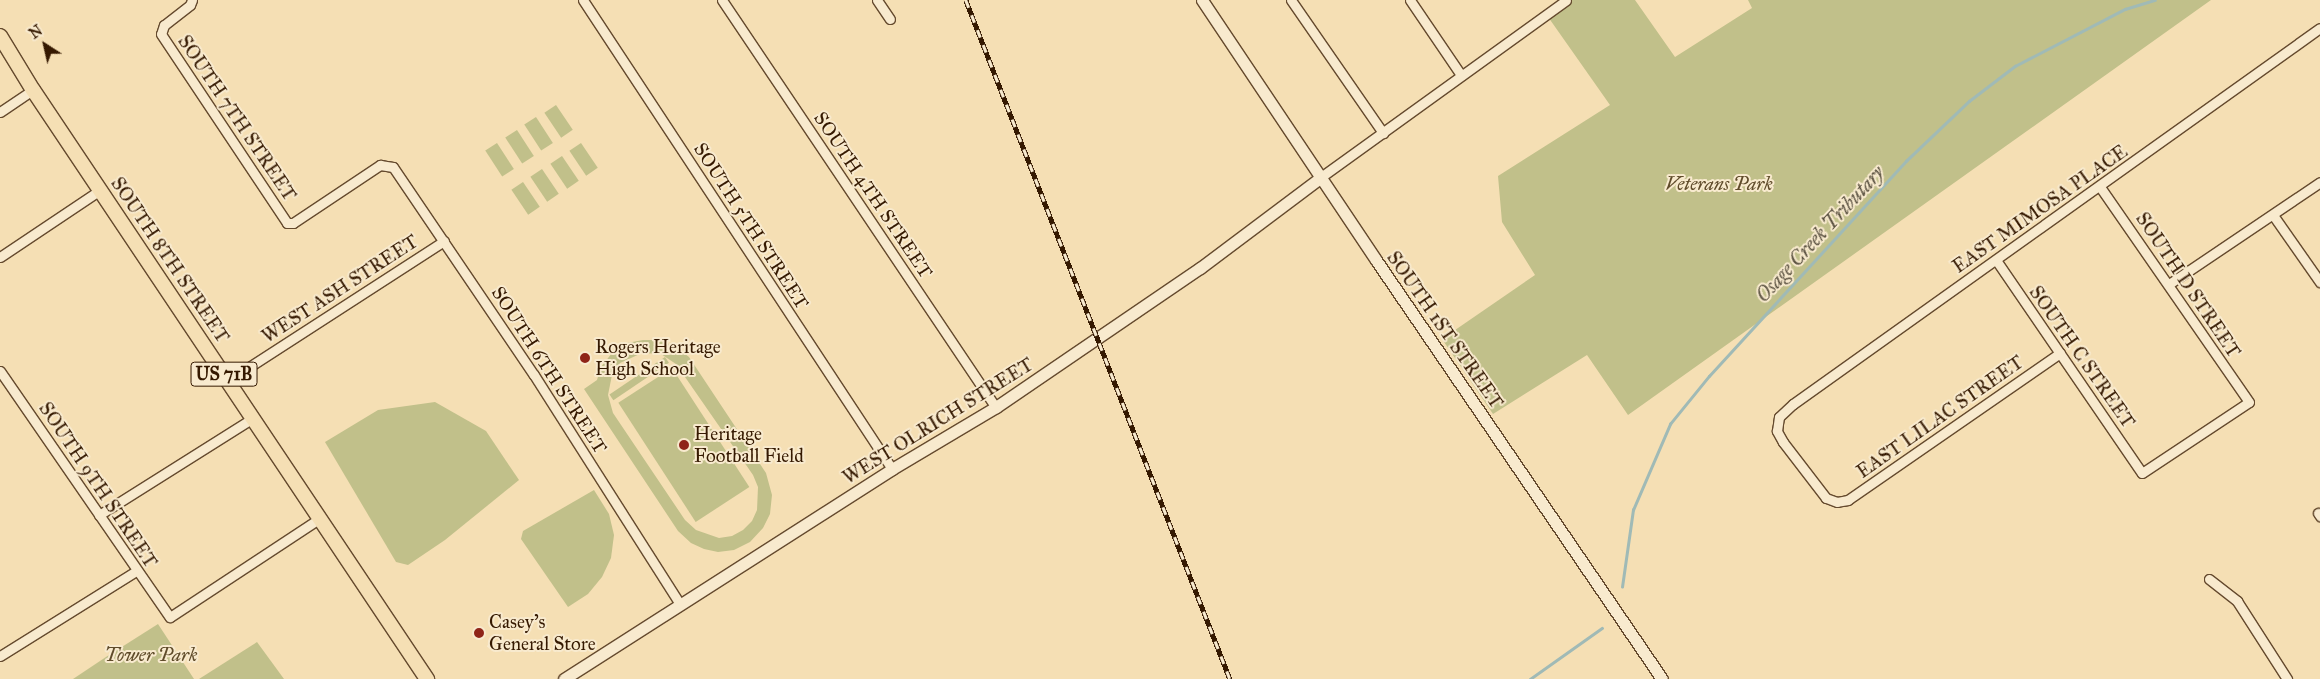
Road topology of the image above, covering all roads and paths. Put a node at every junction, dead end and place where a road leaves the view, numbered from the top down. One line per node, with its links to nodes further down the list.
1 (192, 0): 16 (street, SOUTH 7TH STREET)
2 (583, 0): 32 (street, SOUTH 5TH STREET)
3 (722, 0): 30 (street, SOUTH 4TH STREET)
4 (877, 0): 9 (street)
5 (1202, 0): 17 (street, SOUTH 1ST STREET)
6 (1292, 0): 15 (street)
7 (1410, 0): 12 (street)
8 (1566, 0): 12 (street)
9 (890, 19)
10 (2320, 28): 19 (street, EAST MIMOSA PLACE)
11 (0, 36): 13 (main road, SOUTH 8TH STREET / US 71B)
12 (1461, 75): 15 (street)
13 (33, 90): 14 (street); 20 (main road, SOUTH 8TH STREET / US 71B)
14 (0, 112)
15 (1383, 133): 17 (street)
16 (380, 165): 22 (street, SOUTH 6TH STREET)
17 (1320, 177): 30 (street, WEST OLRICH STREET); 43 (street, SOUTH 1ST STREET)
18 (2320, 182): 21 (street)
19 (2100, 187): 24 (street, EAST MIMOSA PLACE); 26 (street, SOUTH D STREET)
20 (100, 190): 23 (street); 29 (main road, SOUTH 8TH STREET / US 71B)
21 (2273, 215): 25 (street); 26 (street)
22 (444, 241): 29 (street, WEST ASH STREET); 39 (street, SOUTH 6TH STREET)
23 (0, 257)
24 (1996, 260): 27 (street, SOUTH C STREET); 34 (street, EAST MIMOSA PLACE)
25 (2320, 282)
26 (2169, 284): 33 (street, SOUTH D STREET)
27 (2060, 354): 33 (street, SOUTH C STREET); 34 (street, EAST LILAC STREET)
28 (1, 375): 35 (street, SOUTH 9TH STREET)
29 (229, 380): 31 (main road, SOUTH 8TH STREET / US 71B)
30 (996, 407): 32 (street, WEST OLRICH STREET)
31 (253, 418): 35 (street); 36 (main road, SOUTH 8TH STREET / US 71B)
32 (892, 469): 39 (street, WEST OLRICH STREET)
33 (2142, 473)
34 (1837, 502)
35 (99, 515): 37 (street, SOUTH 9TH STREET)
36 (320, 518): 37 (street, SOUTH 9TH STREET); 41 (main road, SOUTH 8TH STREET / US 71B)
37 (136, 571): 40 (street)
38 (2209, 579): 44 (street)
39 (680, 604): 42 (street, WEST OLRICH STREET)
40 (0, 656)
41 (427, 679)
42 (564, 679)
43 (1662, 679)
44 (2286, 679)

